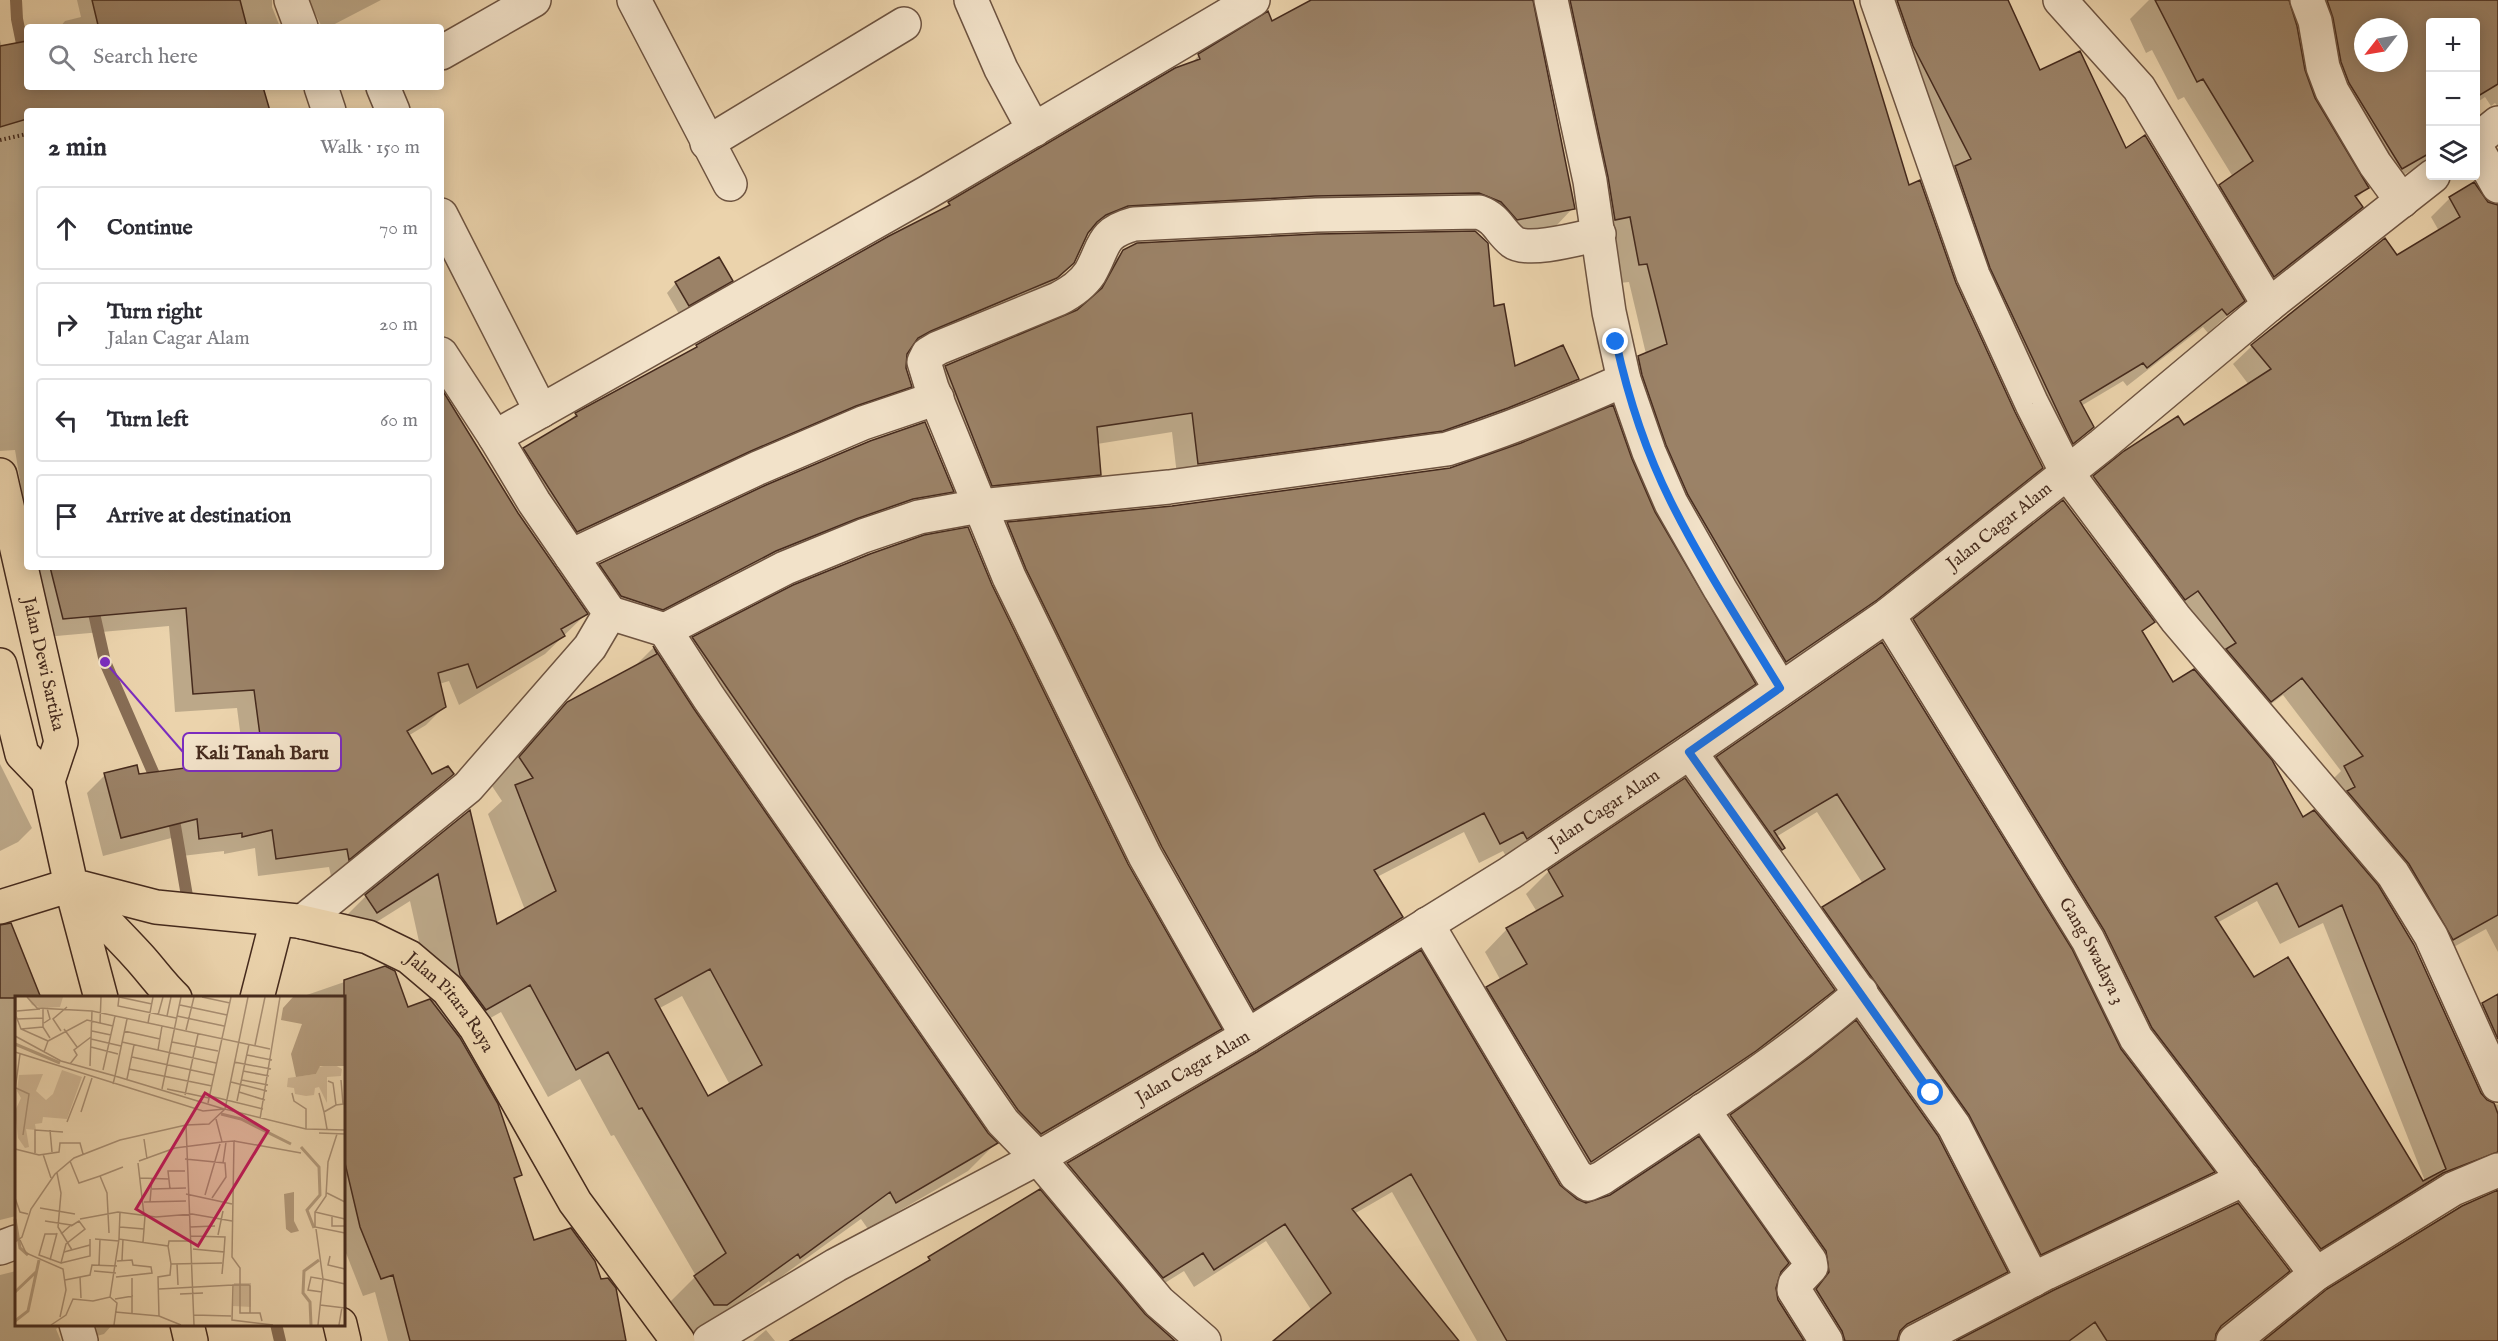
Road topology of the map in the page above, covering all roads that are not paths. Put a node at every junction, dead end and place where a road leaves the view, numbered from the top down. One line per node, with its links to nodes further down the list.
1 (291, 0): 11 (street)
2 (534, 0): 10 (street)
3 (634, 0): 21 (street)
4 (971, 0): 19 (street)
5 (1253, 0): 19 (street)
6 (1551, 0): 28 (street)
7 (1877, 0): 35 (street)
8 (2060, 0): 29 (street)
9 (2307, 0): 26 (street)
10 (493, 10): 13 (street)
11 (300, 24)
12 (904, 24): 21 (street)
13 (444, 51)
14 (322, 90): 16 (street)
15 (383, 90): 17 (street)
16 (329, 108)
17 (392, 108)
18 (2498, 123): 20 (street)
19 (1034, 130): 33 (street)
20 (2480, 137)
21 (707, 143): 24 (street)
22 (2480, 155): 25 (street)
23 (2428, 180): 26 (street, Jalan Cagar Alam)
24 (730, 184)
25 (2498, 186)
26 (2402, 201): 29 (street, Jalan Cagar Alam)
27 (444, 221): 33 (street)
28 (1599, 234): 31 (street); 32 (street)
29 (2269, 304): 35 (street, Jalan Cagar Alam)
30 (444, 359): 34 (street)
31 (1624, 380): 37 (street); 43 (street)
32 (937, 398): 37 (street); 38 (street)
33 (541, 411): 34 (street)
34 (495, 437): 38 (street)
35 (2067, 473): 40 (street, Jalan Cagar Alam); 55 (street)
36 (0, 475): 45 (main road, Jalan Dewi Sartika)
37 (980, 506): 41 (street); 54 (street)
38 (571, 556): 39 (street)
39 (610, 613): 41 (street); 48 (street)
40 (1888, 615): 43 (street, Jalan Cagar Alam); 59 (street, Gang Swadaya 3)
41 (665, 630): 57 (street)
42 (0, 665): 45 (main road)
43 (1780, 688): 44 (street, Jalan Cagar Alam)
44 (1689, 752): 49 (street, Jalan Cagar Alam); 50 (street)
45 (48, 781): 46 (main road)
46 (70, 885): 47 (main road); 48 (main road, Jalan Pitara Raya); 51 (main road); 52 (main road)
47 (0, 907)
48 (290, 921): 53 (main road); 70 (main road, Jalan Pitara Raya)
49 (1427, 924): 54 (street, Jalan Cagar Alam); 56 (street)
50 (1861, 992): 56 (street); 63 (street)
51 (99, 996)
52 (173, 996)
53 (258, 996)
54 (1247, 1036): 57 (street, Jalan Cagar Alam)
55 (2498, 1085)
56 (1703, 1110): 73 (street)
57 (1038, 1158): 71 (street, Jalan Cagar Alam); 72 (street)
58 (2498, 1170): 62 (street)
59 (2244, 1179): 62 (street, Gang Swadaya 3); 63 (street)
60 (15, 1242): 61 (street)
61 (0, 1248)
62 (2316, 1275): 75 (street)
63 (2033, 1280): 74 (street)
64 (77, 1326): 67 (street)
65 (187, 1326): 68 (main road)
66 (340, 1326): 69 (main road)
67 (81, 1341)
68 (191, 1341)
69 (344, 1341)
70 (678, 1341)
71 (709, 1341)
72 (1204, 1341)
73 (1826, 1341)
74 (1916, 1341)
75 (2233, 1341)

